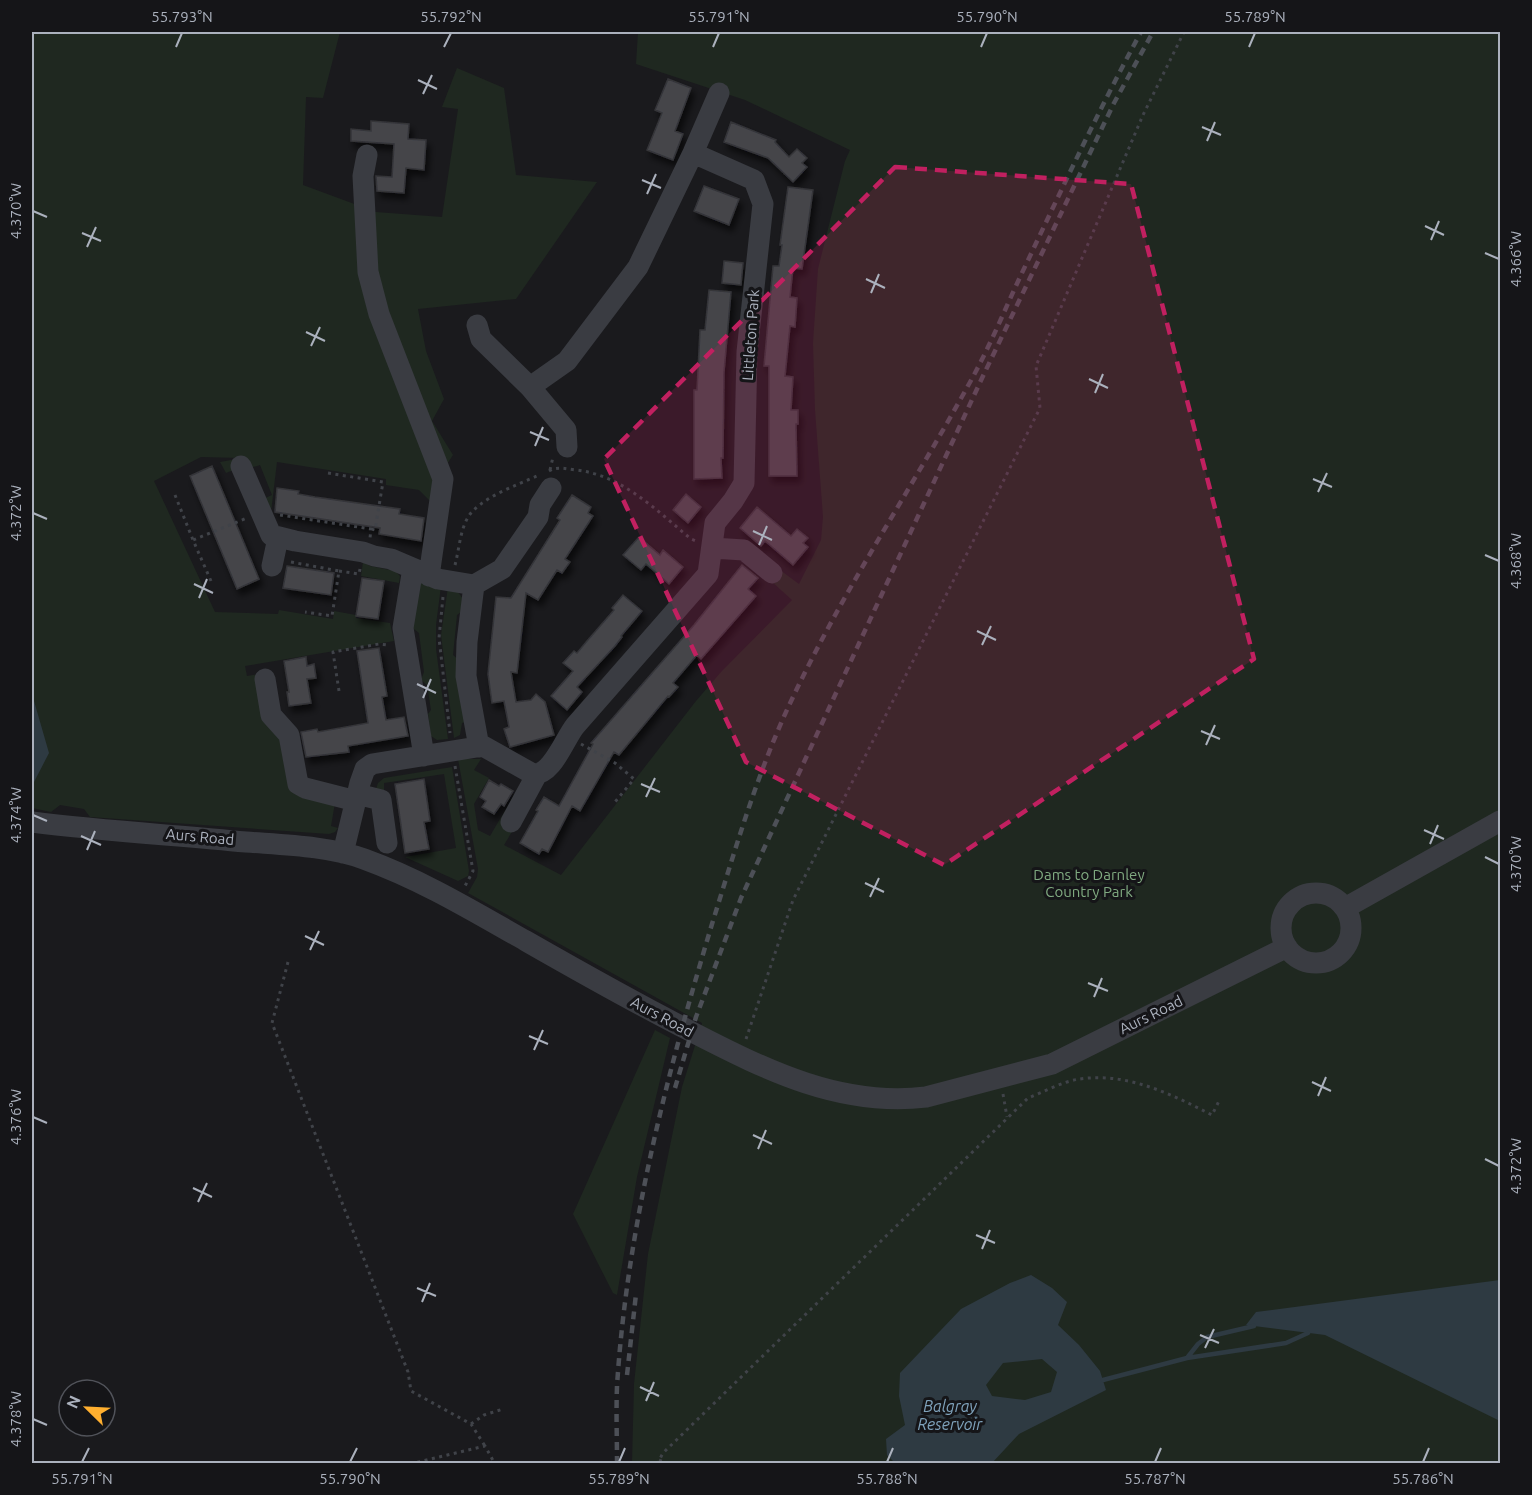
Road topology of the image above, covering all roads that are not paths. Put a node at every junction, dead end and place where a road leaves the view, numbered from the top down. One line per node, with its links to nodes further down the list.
1 (719, 93): 2 (street)
2 (693, 153): 5 (street); 10 (street, Littleton Park)
3 (367, 155): 12 (street)
4 (477, 325): 5 (street)
5 (530, 387): 6 (street)
6 (567, 447)
7 (241, 466): 9 (street)
8 (551, 488): 14 (street)
9 (287, 539): 11 (street); 12 (street)
10 (712, 548): 13 (street); 18 (street, Littleton Park)
11 (272, 566)
12 (421, 572): 14 (street); 17 (street)
13 (772, 573)
14 (474, 585): 16 (street)
15 (266, 679): 19 (street)
16 (479, 747): 17 (street); 18 (street)
17 (424, 756): 19 (street)
18 (537, 774): 22 (street, Littleton Park)
19 (357, 798): 23 (street); 24 (street)
20 (1500, 821): 25 (street)
21 (32, 822): 24 (street, Aurs Road)
22 (511, 822)
23 (387, 843)
24 (344, 853): 26 (street, Aurs Road)
25 (1345, 908): 26 (street); 26 (street)
26 (1287, 947)

